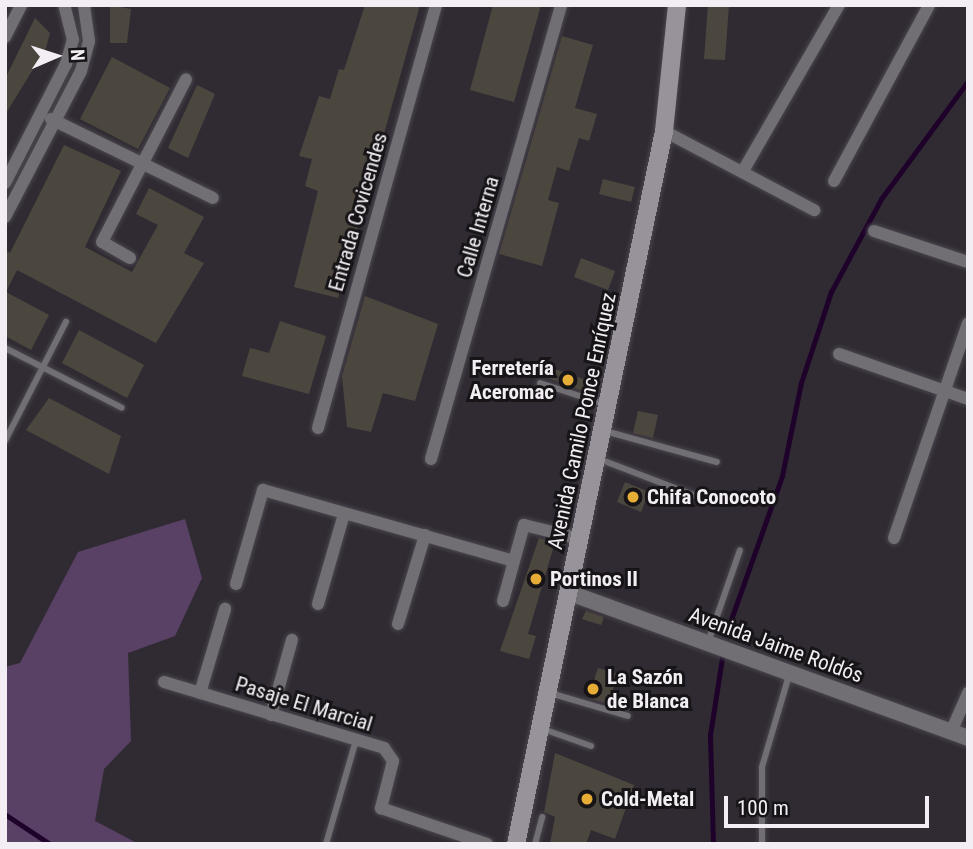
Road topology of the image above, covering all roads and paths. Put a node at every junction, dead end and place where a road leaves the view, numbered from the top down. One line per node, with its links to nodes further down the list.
1 (21, 5): 9 (street)
2 (64, 5): 11 (street)
3 (84, 5): 12 (street)
4 (436, 5): 36 (street, Entrada Covicendes)
5 (561, 5): 40 (street, Calle Interna)
6 (677, 5): 13 (main road, Avenida Camilo Ponce Enríquez)
7 (838, 5): 17 (street)
8 (929, 5): 18 (street)
9 (5, 37)
10 (187, 79): 16 (street)
11 (42, 113): 12 (street); 14 (street)
12 (56, 122): 15 (street); 16 (street)
13 (664, 131): 17 (street); 34 (main road, Avenida Camilo Ponce Enríquez)
14 (21, 152): 15 (street); 19 (street)
15 (35, 161): 22 (street)
16 (143, 164): 20 (street); 24 (street)
17 (743, 171): 21 (street)
18 (834, 181)
19 (5, 183)
20 (213, 198)
21 (814, 211)
22 (5, 217)
23 (874, 231): 25 (street)
24 (130, 258)
25 (968, 262)
26 (66, 321): 30 (lane)
27 (968, 323): 32 (street)
28 (5, 348): 30 (lane)
29 (839, 354): 32 (street)
30 (42, 367): 35 (lane); 38 (lane)
31 (540, 383): 34 (lane)
32 (945, 392): 33 (street); 45 (street)
33 (968, 399)
34 (609, 405): 37 (main road, Avenida Camilo Ponce Enríquez)
35 (122, 408)
36 (318, 428)
37 (604, 430): 39 (main road, Avenida Camilo Ponce Enríquez); 41 (lane)
38 (5, 440)
39 (598, 458): 42 (lane); 46 (main road, Avenida Camilo Ponce Enríquez)
40 (431, 459)
41 (717, 462)
42 (696, 496)
43 (344, 514): 44 (street); 49 (street); 52 (street)
44 (425, 535): 48 (street); 54 (street)
45 (894, 538)
46 (581, 539): 48 (street); 50 (main road, Avenida Camilo Ponce Enríquez)
47 (740, 550): 56 (lane)
48 (511, 560): 51 (street)
49 (236, 584)
50 (570, 593): 56 (street, Avenida Jaime Roldós); 60 (main road, Avenida Camilo Ponce Enríquez)
51 (503, 601)
52 (318, 604)
53 (225, 609): 59 (street)
54 (398, 624)
55 (292, 640): 62 (street)
56 (708, 642): 57 (street, Avenida Jaime Roldós)
57 (790, 671): 65 (street, Avenida Jaime Roldós); 74 (lane)
58 (164, 682): 59 (street, Pasaje El Marcial)
59 (200, 693): 62 (street, Pasaje El Marcial)
60 (549, 693): 63 (lane); 64 (main road, Avenida Camilo Ponce Enríquez)
61 (968, 693): 65 (street)
62 (271, 715): 67 (street, Pasaje El Marcial)
63 (628, 716)
64 (541, 729): 68 (lane); 70 (main road, Avenida Camilo Ponce Enríquez)
65 (951, 732): 66 (street, Avenida Jaime Roldós)
66 (968, 738)
67 (356, 740): 71 (lane); 72 (street, Pasaje El Marcial)
68 (591, 746)
69 (542, 817): 73 (lane)
70 (518, 843)
71 (326, 844)
72 (487, 844)
73 (535, 844)
74 (762, 844)

